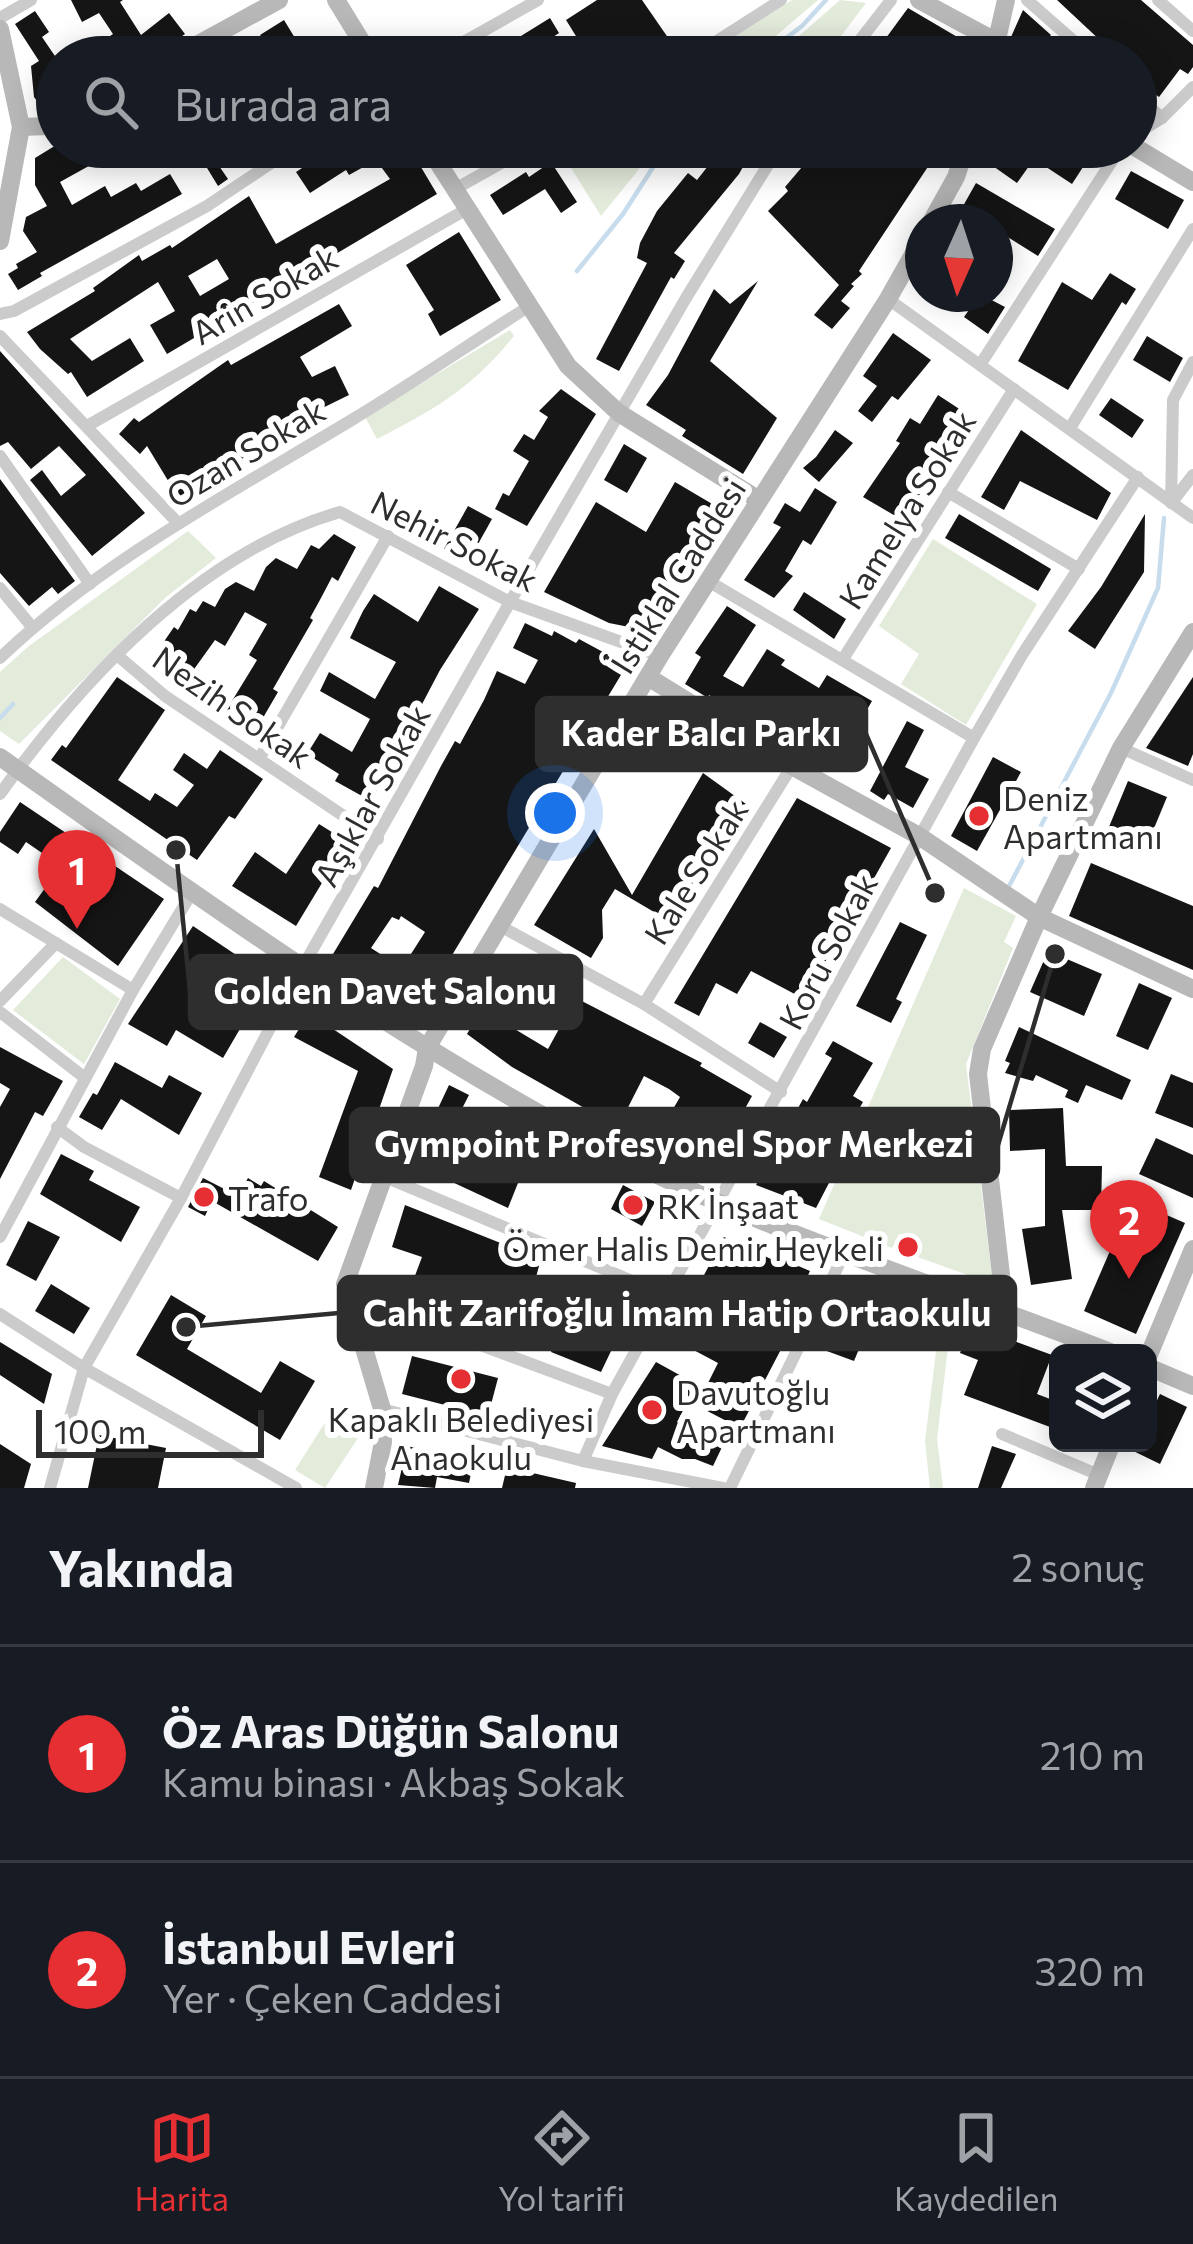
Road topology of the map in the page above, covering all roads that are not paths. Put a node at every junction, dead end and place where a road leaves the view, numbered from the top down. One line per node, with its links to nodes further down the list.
1 (31, 0): 11 (street)
2 (279, 0): 13 (street)
3 (337, 0): 14 (street)
4 (538, 0): 15 (street)
5 (781, 0): 16 (street)
6 (891, 0): 17 (street)
7 (919, 0): 18 (street)
8 (1006, 0): 19 (street)
9 (1027, 0): 20 (street)
10 (1158, 0): 12 (street)
11 (0, 18)
12 (1193, 31)
13 (213, 36)
14 (358, 36)
15 (474, 36)
16 (725, 36)
17 (864, 36)
18 (975, 36)
19 (998, 36)
20 (1068, 36)
21 (1, 38): 27 (street)
22 (1193, 86): 24 (street)
23 (1157, 114): 24 (street)
24 (1162, 118): 25 (street)
25 (1157, 121)
26 (36, 127): 27 (street)
27 (21, 128): 40 (street)
28 (1157, 160): 35 (street)
29 (264, 168): 44 (street)
30 (442, 168): 36 (street)
31 (492, 168): 36 (street)
32 (766, 168): 49 (street, Aşıklar Sokak)
33 (959, 168): 37 (street)
34 (1107, 168): 47 (street, Kamelya Sokak)
35 (1193, 182)
36 (455, 189): 38 (street)
37 (942, 204)
38 (467, 208): 43 (street); 50 (street, Arin Sokak)
39 (1193, 229): 51 (street)
40 (0, 241)
41 (905, 269): 42 (street, İstiklal Caddesi)
42 (888, 299): 47 (street); 56 (street, İstiklal Caddesi)
43 (532, 313): 49 (street); 59 (street, Ozan Sokak)
44 (0, 314)
45 (0, 336): 50 (street)
46 (1193, 362): 57 (street)
47 (980, 365): 48 (street)
48 (1014, 388): 51 (street); 55 (street, Kamelya Sokak)
49 (619, 413): 56 (street); 65 (street, Aşıklar Sokak)
50 (87, 426): 59 (street)
51 (1070, 428): 54 (street)
52 (0, 456): 63 (street)
53 (1193, 475): 57 (street)
54 (1138, 477): 57 (street); 61 (street, Koru Sokak)
55 (948, 492): 61 (street); 71 (street, Kamelya Sokak)
56 (759, 500): 62 (street, İstiklal Caddesi)
57 (1171, 502): 58 (street)
58 (1193, 518)
59 (177, 522): 63 (street, Ozan Sokak)
60 (388, 536): 65 (street, Nehir Sokak); 68 (street, Nehir Sokak); 76 (street)
61 (1079, 569): 73 (street, Koru Sokak)
62 (708, 581): 69 (street, İstiklal Caddesi); 71 (street)
63 (90, 584): 66 (street, Ozan Sokak)
64 (0, 587): 66 (street)
65 (510, 602): 69 (street, Nehir Sokak); 82 (street, Aşıklar Sokak)
66 (32, 627): 70 (street, Ozan Sokak)
67 (1193, 632): 74 (street)
68 (117, 655): 76 (street, Nezih Sokak); 78 (street)
69 (660, 656): 72 (street, İstiklal Caddesi)
70 (0, 658)
71 (843, 658): 73 (street)
72 (648, 677): 77 (street); 86 (street, İstiklal Caddesi)
73 (974, 738): 81 (street, Koru Sokak)
74 (1121, 748): 79 (street); 85 (street)
75 (0, 757): 78 (street)
76 (259, 759): 82 (street, Nezih Sokak)
77 (792, 766): 81 (street); 92 (street, Kale Sokak)
78 (18, 769): 80 (street); 83 (street)
79 (1193, 779)
80 (0, 794)
81 (919, 836): 85 (street); 96 (street, Koru Sokak)
82 (378, 839): 88 (street, Aşıklar Sokak)
83 (194, 891): 88 (street); 90 (street)
84 (0, 909): 87 (street)
85 (1039, 917): 89 (street); 106 (street)
86 (500, 926): 92 (street); 94 (street, İstiklal Caddesi)
87 (56, 943): 90 (street); 91 (street)
88 (304, 968): 94 (street); 99 (street, Aşıklar Sokak)
89 (1193, 989)
90 (133, 990): 95 (street)
91 (0, 1001)
92 (644, 1004): 96 (street)
93 (0, 1012): 95 (street)
94 (427, 1048): 98 (street, İstiklal Caddesi); 100 (street)
95 (85, 1078): 97 (street)
96 (781, 1092): 100 (street, Koru Sokak)
97 (57, 1127): 99 (street); 101 (street)
98 (385, 1177): 104 (street, İstiklal Caddesi); 105 (street)
99 (181, 1198): 110 (street, Aşıklar Sokak)
100 (720, 1204): 103 (street); 105 (street, Koru Sokak)
101 (0, 1237)
102 (1193, 1250): 109 (street)
103 (845, 1252): 106 (street); 123 (street)
104 (349, 1296): 113 (street); 114 (street, İstiklal Caddesi)
105 (668, 1296): 113 (street, Koru Sokak)
106 (1005, 1310): 108 (street)
107 (0, 1314): 110 (street)
108 (1090, 1344)
109 (1153, 1344)
110 (83, 1368): 120 (street, Aşıklar Sokak); 121 (street)
111 (1157, 1371): 112 (street)
112 (1193, 1386)
113 (612, 1394): 117 (street, Koru Sokak)
114 (382, 1409): 117 (street); 122 (street, İstiklal Caddesi)
115 (1002, 1434): 118 (street)
116 (1108, 1452): 118 (street)
117 (583, 1461): 119 (street)
118 (1097, 1481)
119 (681, 1484): 123 (street)
120 (50, 1488)
121 (296, 1488)
122 (374, 1488)
123 (726, 1488)

